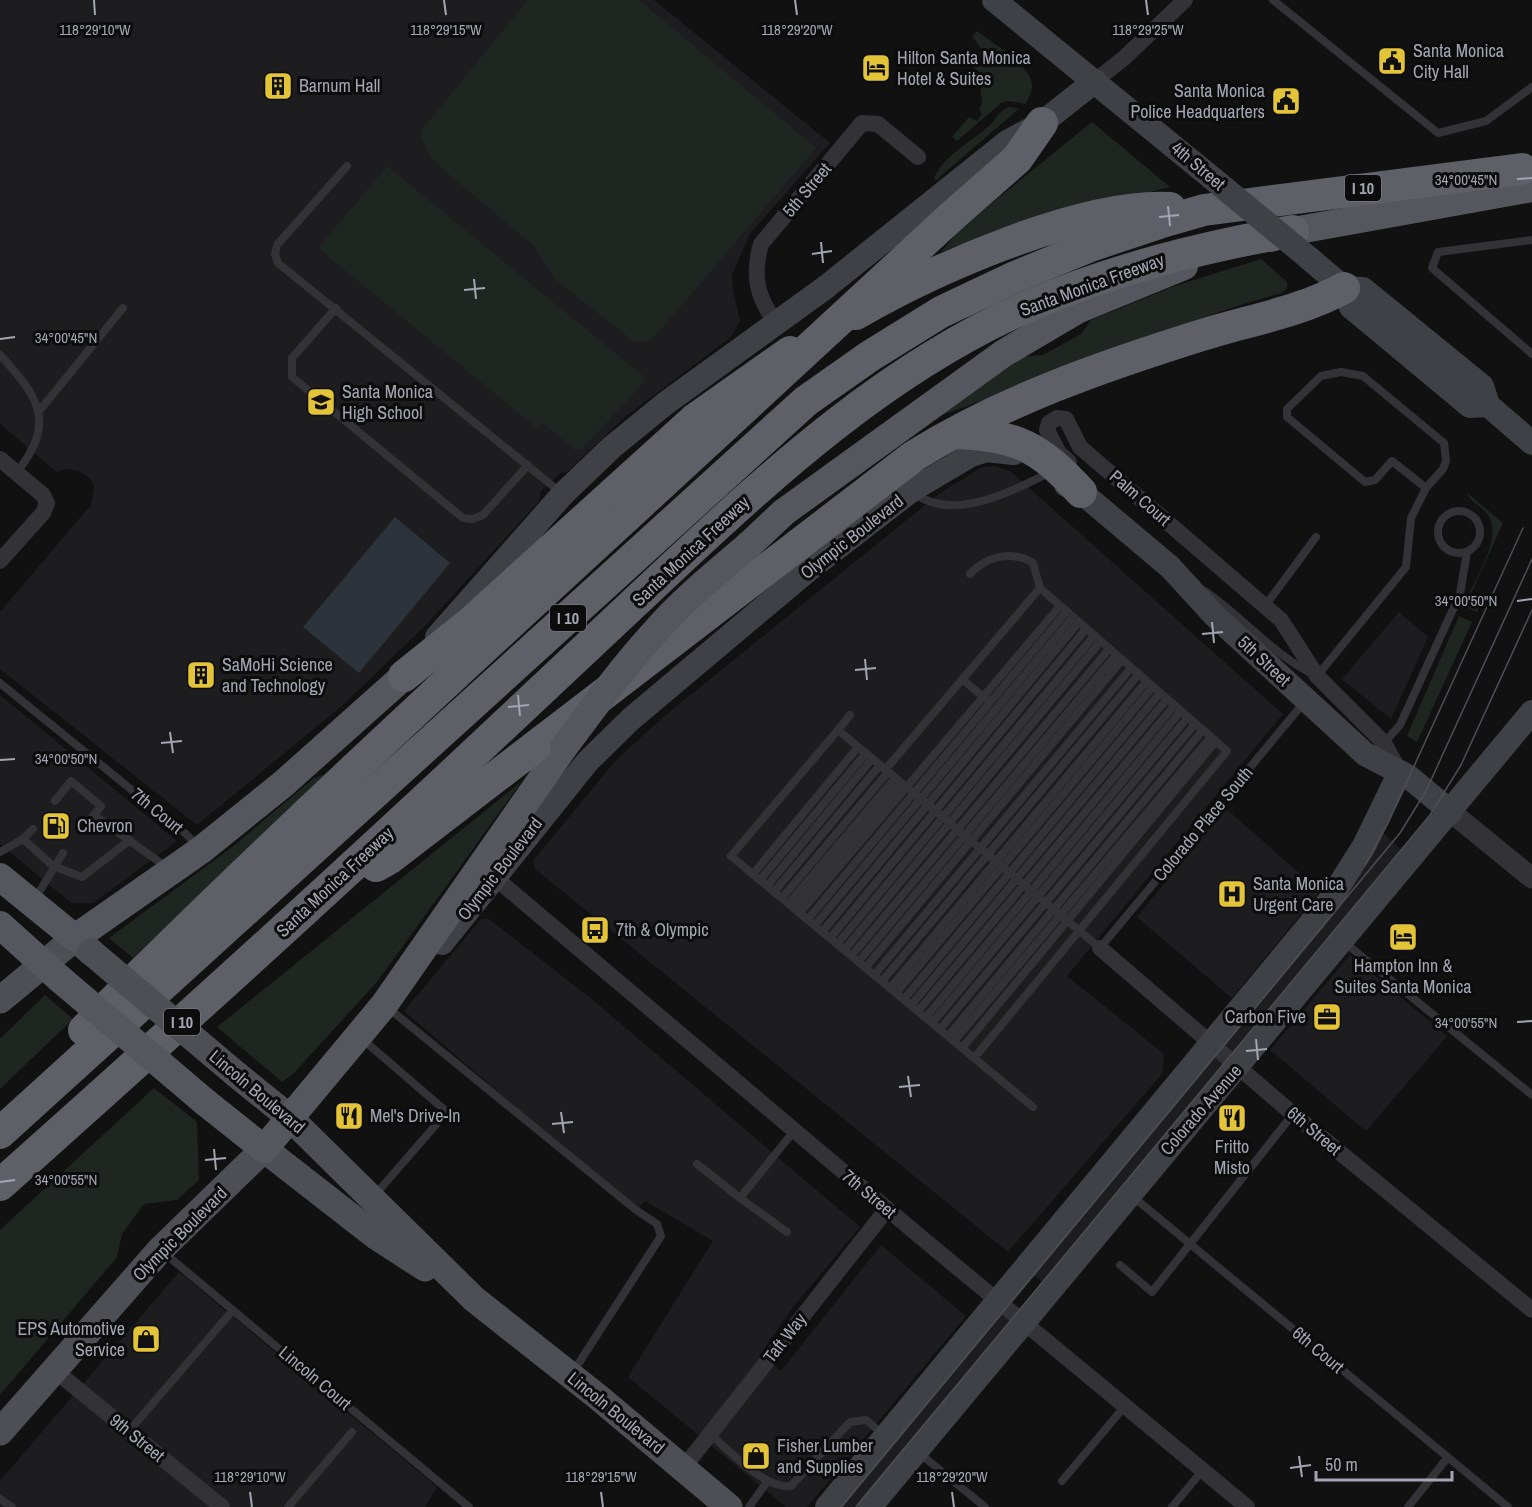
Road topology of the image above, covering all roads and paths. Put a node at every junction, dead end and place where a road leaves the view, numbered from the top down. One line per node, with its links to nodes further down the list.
1 (994, 0): 4 (main road, 4th Street)
2 (1185, 0): 4 (street)
3 (1273, 0): 5 (lane)
4 (1095, 81): 6 (main road); 13 (main road, 4th Street, bridge)
5 (1532, 87)
6 (1042, 123): 16 (main road); 130 (highway, bridge)
7 (918, 157): 16 (street, 5th Street)
8 (347, 166): 15 (lane)
9 (1528, 174): 10 (highway, Santa Monica Freeway / I 10); 11 (highway, Santa Monica Freeway / I 10)
10 (1204, 210): 44 (highway); 132 (highway, Santa Monica Freeway / I 10)
11 (1293, 231): 99 (highway, Santa Monica Freeway / I 10); 117 (highway, bridge)
12 (1532, 240): 17 (lane)
13 (1344, 288): 20 (highway); 21 (main road, 4th Street)
14 (123, 308): 19 (lane)
15 (336, 308): 23 (lane); 23 (lane)
16 (775, 322): 29 (main road)
17 (1532, 354)
18 (0, 355): 19 (lane)
19 (40, 410): 24 (lane)
20 (951, 433): 28 (highway); 99 (highway)
21 (1530, 438)
22 (0, 459): 24 (street)
23 (528, 465): 29 (lane)
24 (16, 473): 33 (street)
25 (1049, 473): 27 (lane); 27 (main road, Olympic Boulevard); 28 (main road, Olympic Boulevard)
26 (1426, 489): 26 (lane); 45 (lane)
27 (912, 490): 94 (main road, Olympic Boulevard)
28 (1081, 492): 30 (main road, 5th Street)
29 (563, 494): 44 (main road)
30 (1114, 522): 34 (main road, 5th Street); 37 (street, Palm Court)
31 (1316, 537): 37 (lane)
32 (1467, 552): 32 (lane); 61 (lane)
33 (0, 561)
34 (1170, 567): 45 (lane); 50 (main road, 5th Street)
35 (970, 574): 36 (lane)
36 (1040, 588): 38 (lane); 46 (lane)
37 (1265, 606): 45 (street, Palm Court)
38 (1070, 614): 39 (lane); 49 (lane); 53 (lane)
39 (1086, 629): 40 (lane); 53 (lane)
40 (1097, 639): 41 (lane); 56 (lane)
41 (1116, 654): 42 (lane); 60 (lane); 63 (lane)
42 (1131, 668): 43 (lane); 65 (lane)
43 (1138, 675): 48 (lane); 65 (lane)
44 (404, 676): 85 (highway)
45 (1317, 676): 61 (street, 5th Street)
46 (962, 679): 49 (lane); 68 (lane)
47 (0, 682): 85 (lane, 7th Court)
48 (1156, 690): 51 (lane); 65 (lane); 67 (lane); 69 (lane)
49 (987, 699): 53 (lane); 68 (lane)
50 (1306, 700): 66 (main road, 5th Street); 110 (lane, Colorado Place South)
51 (1181, 712): 55 (lane); 70 (lane); 70 (lane)
52 (1532, 712): 72 (main road, Colorado Avenue)
53 (1005, 714): 56 (lane); 68 (lane); 73 (lane)
54 (850, 715): 57 (lane)
55 (1196, 724): 58 (lane); 75 (lane)
56 (1023, 729): 60 (lane); 73 (lane); 76 (lane)
57 (837, 730): 62 (lane); 95 (lane)
58 (1203, 730): 59 (lane); 75 (lane)
59 (1213, 739): 75 (lane); 82 (lane)
60 (1037, 741): 63 (lane); 79 (lane); 81 (lane)
61 (1384, 742): 66 (street, 5th Street)
62 (858, 747): 64 (lane); 95 (lane)
63 (1048, 750): 65 (lane); 81 (lane)
64 (869, 756): 68 (lane); 95 (lane); 100 (lane)
65 (1064, 763): 67 (lane); 84 (lane); 88 (lane); 89 (lane)
66 (1400, 772): 72 (main road, 5th Street); 122 (main road, Colorado Avenue)
67 (1078, 776): 69 (lane); 89 (lane)
68 (902, 784): 73 (lane); 100 (lane); 100 (lane); 100 (lane); 103 (lane); 105 (lane)
69 (1089, 784): 70 (lane); 92 (lane)
70 (1107, 800): 75 (lane); 97 (lane); 98 (lane)
71 (55, 801): 74 (lane)
72 (1451, 812): 96 (street, 5th Street); 107 (main road, Colorado Avenue)
73 (939, 814): 76 (lane); 108 (lane)
74 (94, 815): 77 (lane); 83 (lane)
75 (1133, 821): 82 (lane); 102 (lane); 102 (lane)
76 (949, 823): 79 (lane); 108 (lane)
77 (85, 827)
78 (33, 829): 80 (lane)
79 (957, 830): 81 (lane); 111 (lane)
80 (23, 839): 86 (lane); 90 (lane)
81 (968, 839): 84 (lane); 111 (lane)
82 (1154, 839): 106 (lane)
83 (130, 840): 90 (lane); 91 (lane)
84 (979, 848): 88 (lane); 113 (lane)
85 (201, 850): 91 (highway)
86 (0, 852)
87 (63, 854): 90 (lane)
88 (987, 854): 89 (lane); 114 (lane)
89 (999, 864): 92 (lane); 115 (lane)
90 (53, 866): 101 (lane)
91 (172, 871): 109 (highway)
92 (1013, 876): 97 (lane); 115 (lane)
93 (0, 877): 101 (highway, Lincoln Boulevard)
94 (494, 877): 117 (main road, Olympic Boulevard); 131 (street, 7th Street)
95 (756, 877): 100 (lane)
96 (1532, 878)
97 (1024, 885): 98 (lane); 118 (lane)
98 (1035, 894): 102 (lane); 118 (lane)
99 (318, 898): 135 (highway, Santa Monica Freeway / I 10)
100 (784, 900): 103 (lane)
101 (33, 902): 109 (highway, Lincoln Boulevard)
102 (1056, 912): 106 (lane); 119 (lane); 121 (lane); 123 (lane)
103 (812, 922): 105 (lane)
104 (0, 925): 112 (highway, Lincoln Boulevard)
105 (823, 931): 108 (lane)
106 (1080, 931): 110 (lane); 124 (lane)
107 (1342, 940): 125 (main road, Colorado Avenue); 126 (lane)
108 (838, 943): 111 (lane)
109 (83, 945): 112 (main road); 129 (main road, Lincoln Boulevard, bridge)
110 (1100, 948): 122 (street, 6th Street)
111 (859, 961): 113 (lane)
112 (51, 972): 116 (main road); 133 (highway, Lincoln Boulevard, bridge)
113 (875, 974): 114 (lane)
114 (883, 980): 115 (lane)
115 (901, 995): 118 (lane)
116 (0, 1000)
117 (384, 1005): 120 (highway, Olympic Boulevard); 150 (lane)
118 (926, 1016): 119 (lane)
119 (941, 1028): 121 (lane)
120 (358, 1036): 129 (highway, Olympic Boulevard); 138 (lane)
121 (952, 1038): 123 (lane)
122 (1214, 1044): 125 (street, 6th Street); 145 (main road, Colorado Avenue)
123 (963, 1047): 124 (lane)
124 (975, 1057): 127 (lane)
125 (1239, 1066): 128 (street, 6th Street); 136 (main road, Colorado Avenue)
126 (1532, 1095)
127 (1033, 1107)
128 (1293, 1114): 141 (lane); 147 (street, 6th Street)
129 (290, 1117): 133 (highway, Olympic Boulevard); 138 (main road, Lincoln Boulevard)
130 (0, 1119)
131 (794, 1131): 137 (lane); 139 (street, 7th Street)
132 (0, 1132)
133 (264, 1149): 142 (main road, Olympic Boulevard); 144 (main road, Lincoln Boulevard)
134 (697, 1164): 137 (lane)
135 (0, 1185)
136 (1129, 1193): 141 (lane, 6th Court); 148 (main road, Colorado Avenue)
137 (740, 1198): 140 (lane)
138 (372, 1199): 144 (main road, Lincoln Boulevard)
139 (887, 1209): 145 (street, 7th Street); 155 (street, Taft Way)
140 (787, 1232)
141 (1190, 1243): 143 (lane); 158 (lane, 6th Court)
142 (160, 1250): 146 (lane, Lincoln Court); 149 (main road, Olympic Boulevard)
143 (1120, 1265)
144 (474, 1299): 150 (main road, Lincoln Boulevard)
145 (998, 1302): 148 (street, 7th Street); 156 (main road, Colorado Avenue)
146 (233, 1310): 152 (lane); 167 (lane, Lincoln Court)
147 (1532, 1310)
148 (1024, 1324): 151 (street, 7th Street); 157 (main road, Colorado Avenue)
149 (53, 1369): 152 (street, 9th Street); 153 (main road, Olympic Boulevard)
150 (570, 1376): 159 (main road, Lincoln Boulevard)
151 (1125, 1406): 160 (street, 7th Street); 161 (lane)
152 (129, 1431): 165 (street, 9th Street)
153 (0, 1432)
154 (352, 1432): 166 (lane)
155 (710, 1434): 159 (street, Taft Way); 162 (lane)
156 (884, 1435): 162 (lane); 170 (main road, Colorado Avenue)
157 (916, 1450): 171 (main road, Colorado Avenue); 172 (lane)
158 (1448, 1457): 175 (lane); 176 (lane, 6th Court)
159 (684, 1467): 168 (main road, Lincoln Boulevard)
160 (1203, 1470): 173 (lane); 174 (street, 7th Street)
161 (1062, 1481)
162 (767, 1482): 169 (lane)
163 (0, 1499): 164 (lane)
164 (12, 1507)
165 (222, 1507)
166 (288, 1507)
167 (470, 1507)
168 (729, 1507)
169 (749, 1507)
170 (827, 1507)
171 (870, 1507)
172 (985, 1507)
173 (1172, 1507)
174 (1247, 1507)
175 (1408, 1507)
176 (1508, 1507)

